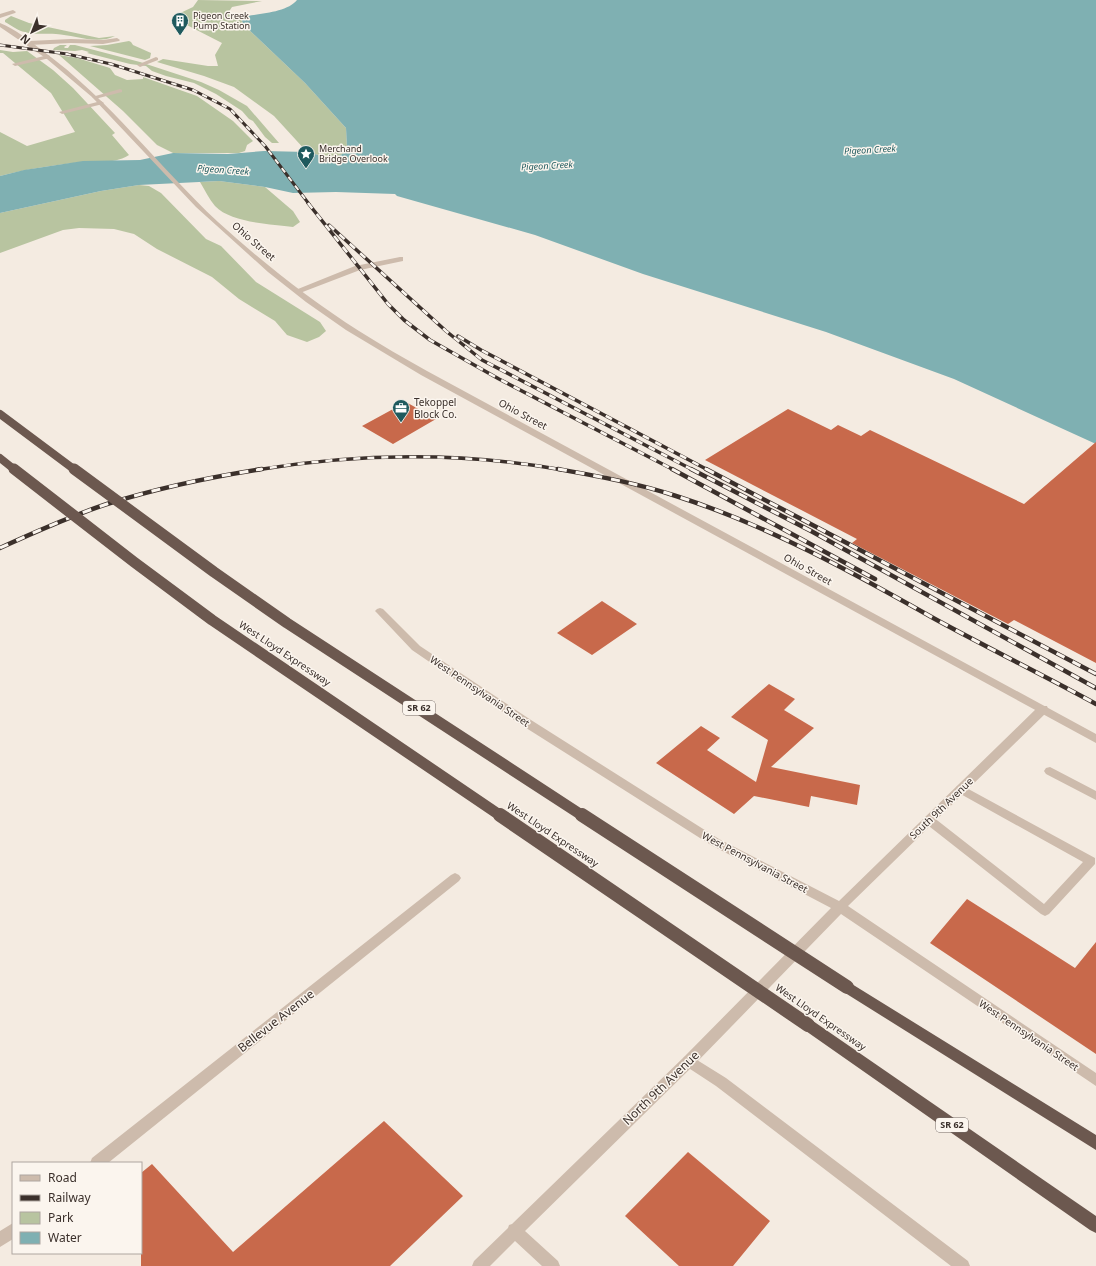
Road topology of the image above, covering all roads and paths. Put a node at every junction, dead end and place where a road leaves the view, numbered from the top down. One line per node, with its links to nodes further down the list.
1 (13, 12): 2 (street)
2 (0, 16)
3 (0, 25): 5 (street, Ohio Street)
4 (117, 40): 5 (street)
5 (29, 43): 6 (street, Ohio Street)
6 (48, 56): 8 (street); 11 (street, Ohio Street)
7 (156, 59): 9 (street)
8 (15, 64)
9 (140, 65)
10 (120, 91): 11 (street)
11 (95, 97): 12 (street, Ohio Street)
12 (101, 103): 13 (street); 15 (street, Ohio Street)
13 (62, 112)
14 (400, 259): 15 (street)
15 (297, 291): 19 (street, Ohio Street)
16 (0, 414): 30 (highway, SR 62, bridge)
17 (0, 458): 32 (highway, West Lloyd Expressway / SR 62, bridge)
18 (380, 611): 27 (street, West Pennsylvania Street)
19 (1043, 709): 20 (street, Ohio Street); 22 (street, South 9th Avenue)
20 (1096, 739)
21 (1050, 770): 23 (street)
22 (961, 789): 24 (street, South 9th Avenue); 25 (street)
23 (1096, 796)
24 (930, 820): 25 (street); 27 (street, South 9th Avenue)
25 (1094, 859)
26 (456, 878): 31 (street, Bellevue Avenue)
27 (840, 907): 28 (street, North 9th Avenue); 29 (street, West Pennsylvania Street)
28 (689, 1062): 33 (street, North 9th Avenue); 38 (street)
29 (1096, 1080)
30 (1096, 1143)
31 (98, 1162)
32 (1096, 1225)
33 (514, 1230): 36 (street, North 9th Avenue); 37 (street)
34 (12, 1231): 35 (street)
35 (0, 1240)
36 (479, 1266)
37 (553, 1266)
38 (963, 1266)

